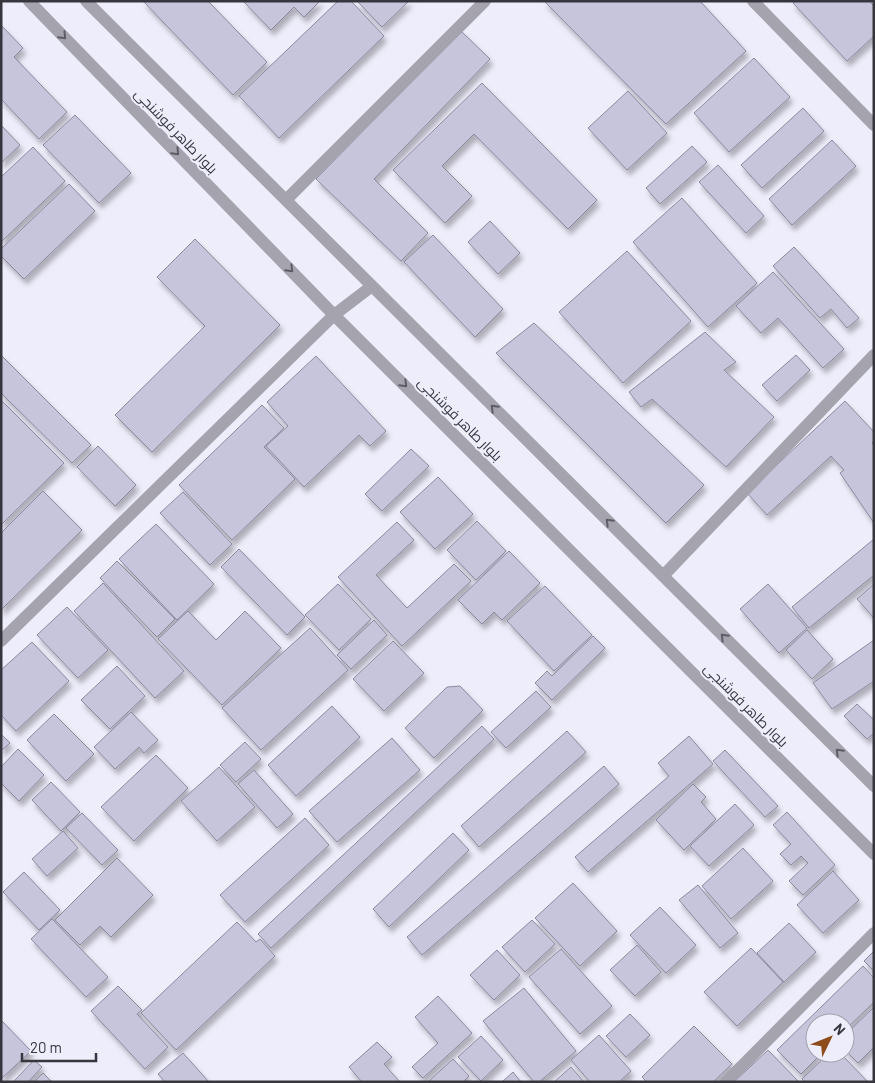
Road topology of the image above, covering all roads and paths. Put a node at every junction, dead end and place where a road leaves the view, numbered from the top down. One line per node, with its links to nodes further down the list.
1 (29, 1): 8 (street, بلوار طاهر فوشنجی, one-way to 8)
2 (86, 1): 6 (street, بلوار طاهر فوشنجی)
3 (485, 1): 6 (street)
4 (753, 1): 5 (street)
5 (874, 124)
6 (286, 200): 7 (street, بلوار طاهر فوشنجی)
7 (372, 286): 8 (street); 10 (street, بلوار طاهر فوشنجی, one-way to 7)
8 (334, 315): 11 (street); 13 (street, بلوار طاهر فوشنجی, one-way to 13)
9 (874, 355): 10 (street)
10 (663, 576): 12 (street, بلوار طاهر فوشنجی, one-way to 10)
11 (1, 641)
12 (874, 786)
13 (874, 854)
14 (874, 933): 15 (street)
15 (726, 1082)

